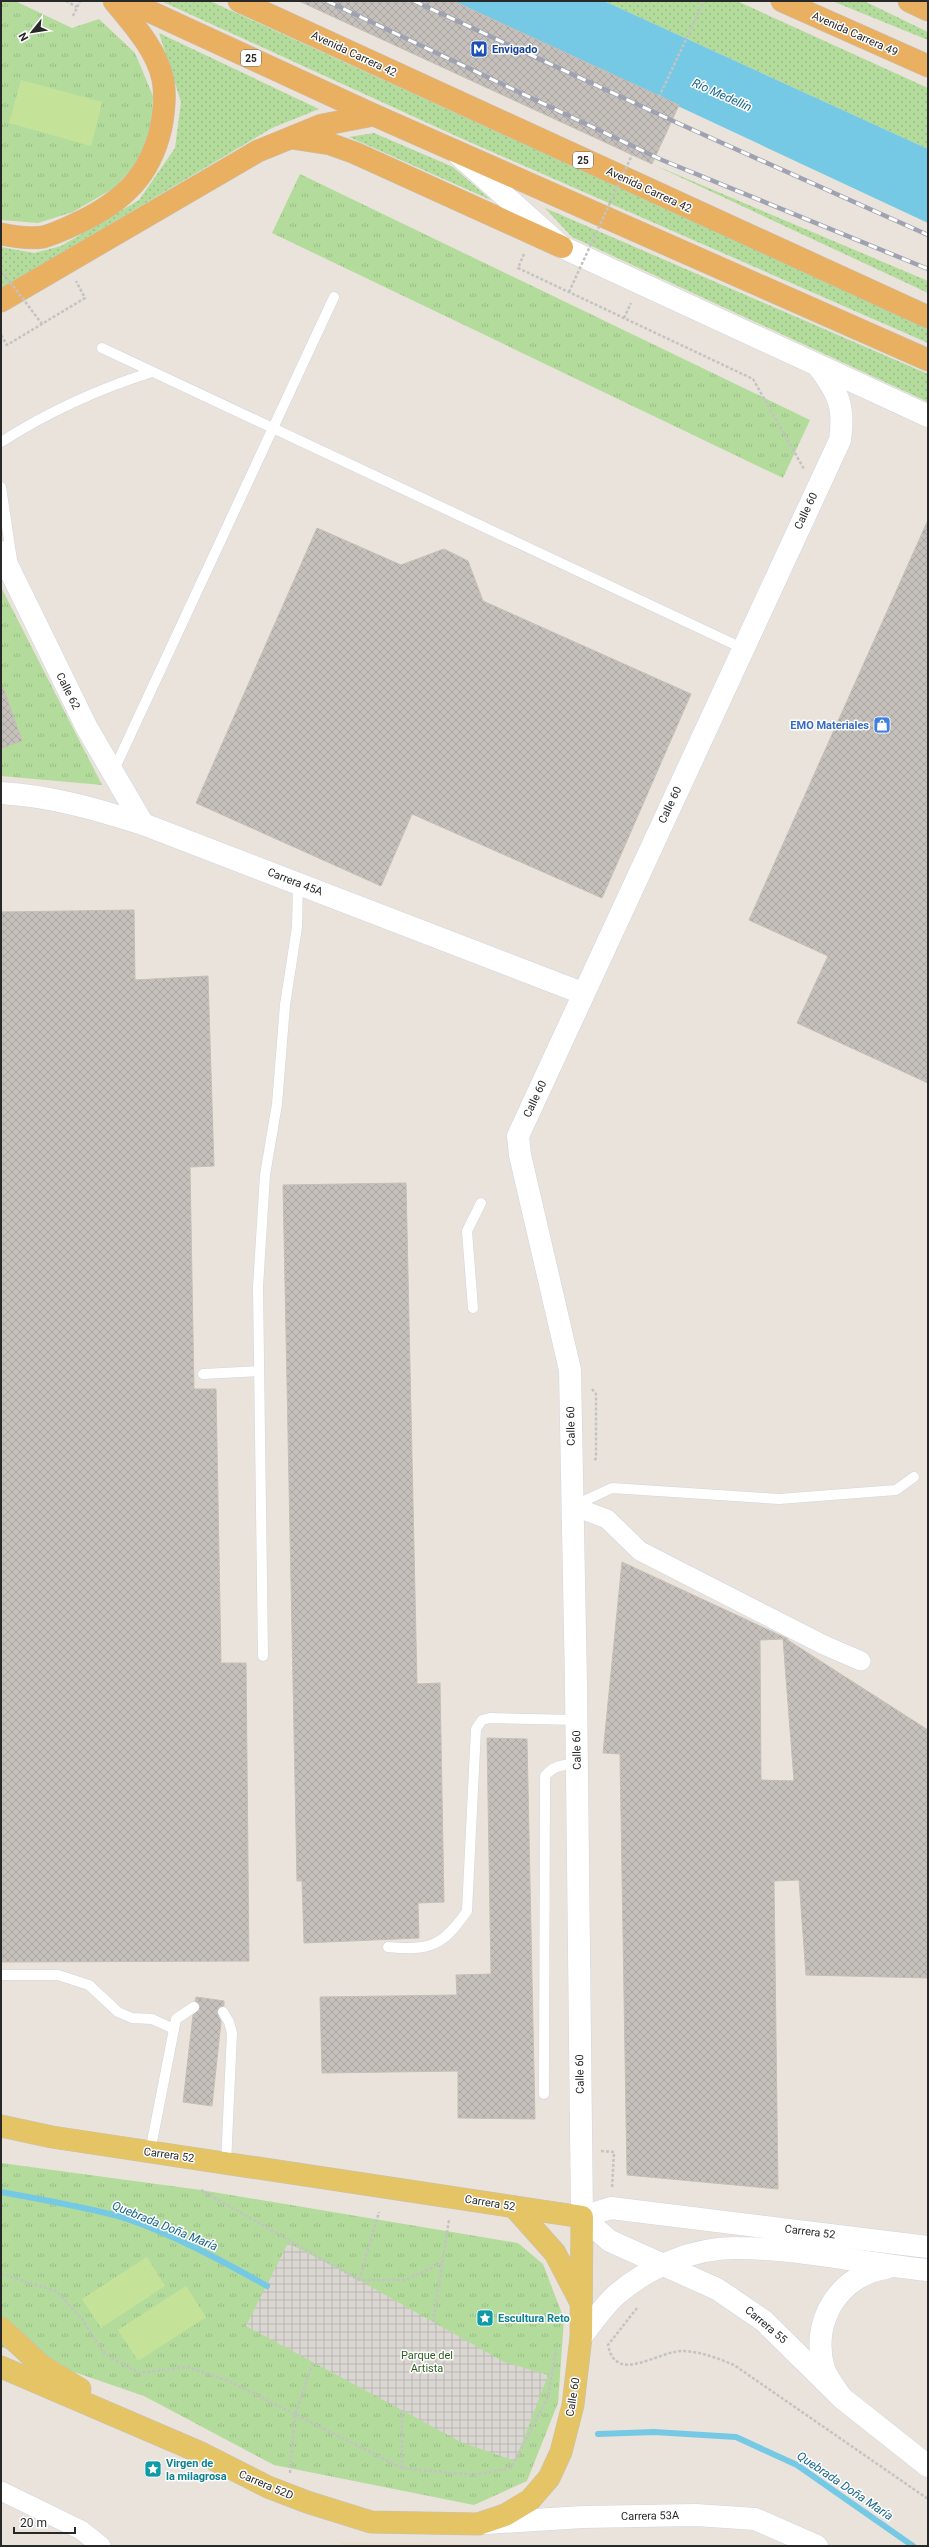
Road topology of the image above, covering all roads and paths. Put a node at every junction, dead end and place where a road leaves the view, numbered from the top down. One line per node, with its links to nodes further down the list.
1 (66, 1): 9 (path)
2 (80, 1): 9 (path)
3 (114, 1): 18 (highway)
4 (127, 1): 14 (highway, 25)
5 (239, 1): 26 (highway, Avenida Carrera 42 / 25)
6 (704, 1): 13 (path)
7 (782, 1): 12 (highway, Avenida Carrera 49)
8 (909, 1): 10 (highway)
9 (77, 7): 11 (path)
10 (928, 10)
11 (73, 16)
12 (928, 66)
13 (659, 96)
14 (374, 115): 15 (highway); 16 (highway, 25)
15 (288, 137): 19 (highway); 25 (highway)
16 (453, 150): 19 (street); 30 (highway, 25)
17 (632, 155): 22 (path, bridge)
18 (1, 234)
19 (562, 247): 31 (street)
20 (518, 268): 22 (path)
21 (1, 270): 27 (path, bridge)
22 (569, 292): 37 (path)
23 (334, 296): 34 (lane)
24 (85, 298): 27 (path)
25 (1, 301)
26 (928, 317)
27 (42, 324): 28 (path)
28 (1, 335)
29 (102, 348): 32 (lane)
30 (928, 360)
31 (818, 366): 33 (street); 37 (street, Calle 60)
32 (152, 372): 34 (lane); 35 (lane)
33 (928, 416)
34 (273, 428): 40 (lane); 41 (lane)
35 (1, 442)
36 (1, 487): 39 (lane)
37 (816, 490): 40 (street, Calle 60)
38 (1, 552): 39 (street, Calle 62)
39 (15, 582): 41 (street, Calle 62)
40 (742, 648): 45 (street, Calle 60)
41 (112, 774): 43 (street, Calle 62)
42 (1, 793): 43 (street, Carrera 45A)
43 (143, 824): 44 (street, Carrera 45A)
44 (298, 884): 45 (street, Carrera 45A); 48 (lane)
45 (582, 993): 53 (street, Calle 60)
46 (481, 1203): 47 (lane)
47 (473, 1308)
48 (259, 1371): 49 (lane); 54 (lane)
49 (203, 1374)
50 (587, 1382): 51 (path)
51 (590, 1468)
52 (914, 1477): 53 (lane)
53 (573, 1506): 55 (street); 56 (street, Calle 60)
54 (263, 1656)
55 (861, 1661)
56 (577, 1720): 57 (street, Calle 60); 58 (lane)
57 (577, 1763): 63 (lane); 72 (street, Calle 60)
58 (388, 1947)
59 (1, 1974): 62 (lane)
60 (194, 2007): 62 (lane)
61 (223, 2012): 68 (lane)
62 (174, 2029): 67 (lane)
63 (544, 2094)
64 (1, 2126): 65 (main road, Carrera 52)
65 (52, 2138): 66 (main road, Carrera 52); 67 (main road, Carrera 52)
66 (1, 2140)
67 (150, 2152): 68 (main road, Carrera 52)
68 (226, 2163): 70 (main road, Carrera 52)
69 (201, 2190): 80 (path)
70 (514, 2207): 72 (main road, Carrera 52); 81 (main road)
71 (379, 2212): 80 (path)
72 (582, 2217): 74 (street, Carrera 52); 76 (street, Carrera 55); 81 (main road, Calle 60)
73 (449, 2220): 75 (path)
74 (928, 2247)
75 (442, 2262): 80 (path); 82 (path)
76 (664, 2264): 77 (street, Carrera 52); 84 (street, Carrera 52); 89 (street, Carrera 55)
77 (894, 2267): 78 (street, Carrera 52); 89 (street)
78 (928, 2270)
79 (1, 2274): 91 (path)
80 (359, 2280)
81 (582, 2306): 84 (main road, Calle 60)
82 (433, 2322)
83 (1, 2328): 92 (main road)
84 (581, 2337): 98 (main road, Calle 60)
85 (557, 2344): 94 (path)
86 (608, 2345): 97 (path)
87 (313, 2362): 91 (path)
88 (1, 2367): 92 (main road, Carrera 52D)
89 (842, 2398): 93 (street, Carrera 55)
90 (402, 2410): 94 (path)
91 (295, 2415): 94 (path); 96 (path)
92 (199, 2452): 96 (main road, Carrera 52D)
93 (928, 2466)
94 (402, 2468)
95 (1, 2491): 99 (street)
96 (288, 2495): 98 (main road, Carrera 52D)
97 (928, 2499)
98 (478, 2524): 100 (street, Carrera 53A)
99 (101, 2546)
100 (817, 2546)

